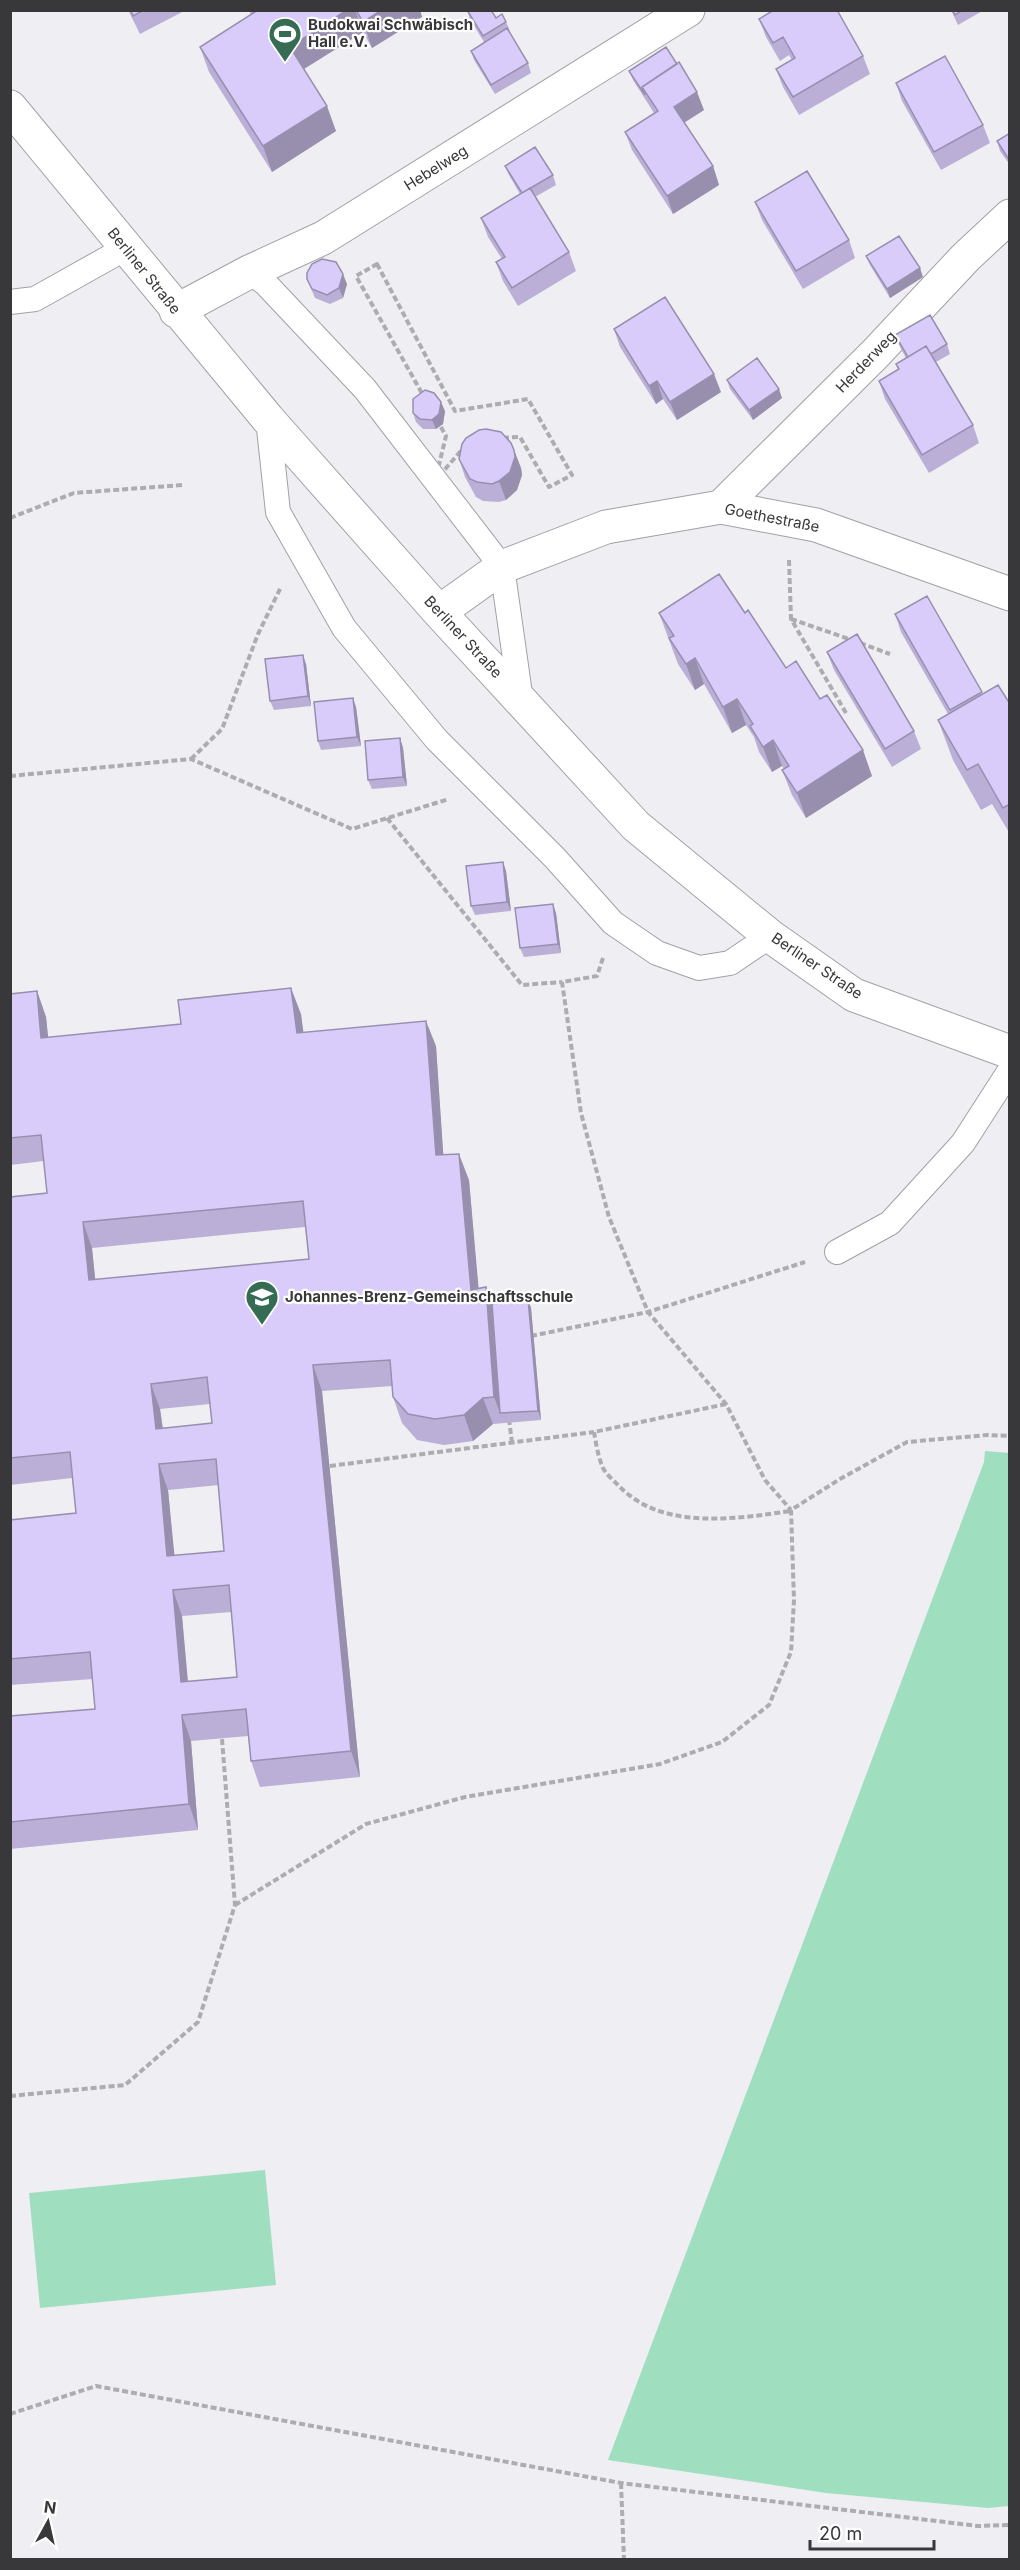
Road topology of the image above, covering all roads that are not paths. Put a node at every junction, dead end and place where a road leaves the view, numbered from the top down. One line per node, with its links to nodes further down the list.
1 (688, 10): 5 (street, Hebelweg)
2 (10, 107): 4 (street, Berliner Straße)
3 (1010, 216): 9 (street, Herderweg)
4 (126, 248): 6 (lane); 7 (street, Berliner Straße)
5 (249, 272): 7 (street, Hebelweg); 10 (lane)
6 (10, 302)
7 (176, 311): 8 (street, Berliner Straße)
8 (268, 419): 12 (street, Berliner Straße); 14 (lane)
9 (721, 507): 10 (street, Goethestraße); 11 (street, Goethestraße)
10 (502, 567): 12 (street, Goethestraße); 13 (lane)
11 (1010, 594)
12 (439, 612): 13 (street, Berliner Straße)
13 (521, 701): 14 (street, Berliner Straße)
14 (770, 936): 15 (street, Berliner Straße)
15 (1010, 1052)
16 (1010, 1070): 17 (lane)
17 (837, 1251)

